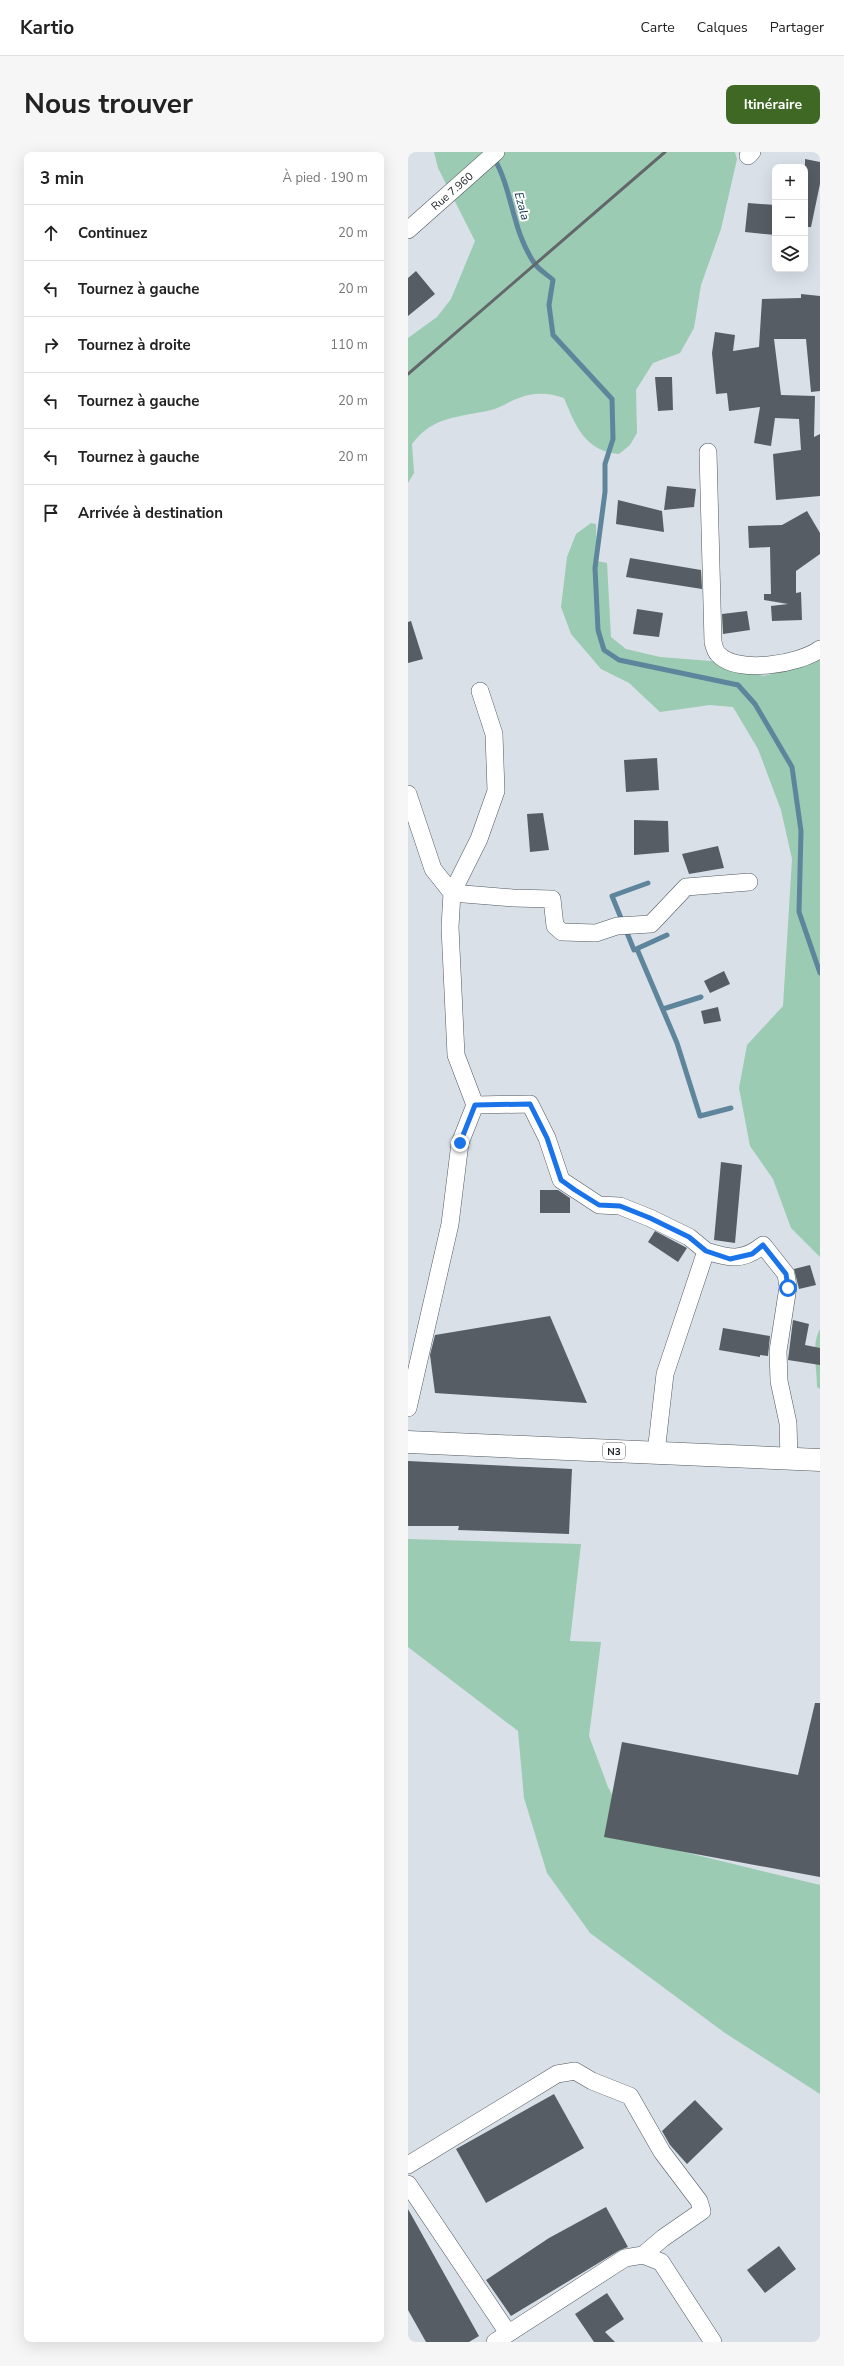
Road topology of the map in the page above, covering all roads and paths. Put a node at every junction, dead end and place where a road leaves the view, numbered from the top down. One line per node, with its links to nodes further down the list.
1 (492, 156): 2 (street, Rue 7.960)
2 (408, 230)
3 (708, 452): 4 (street)
4 (820, 649)
5 (480, 691): 8 (street)
6 (408, 794): 8 (street)
7 (749, 882): 8 (street)
8 (452, 893): 9 (street)
9 (475, 1105): 10 (street); 11 (street)
10 (706, 1251): 13 (street); 14 (street)
11 (408, 1408)
12 (408, 1442): 13 (highway, N3)
13 (656, 1453): 14 (highway, N3)
14 (789, 1459): 15 (highway, N3)
15 (820, 1460)
16 (408, 2165): 18 (street)
17 (408, 2184): 19 (street)
18 (643, 2255): 19 (street); 20 (street)
19 (502, 2337)
20 (713, 2342)

